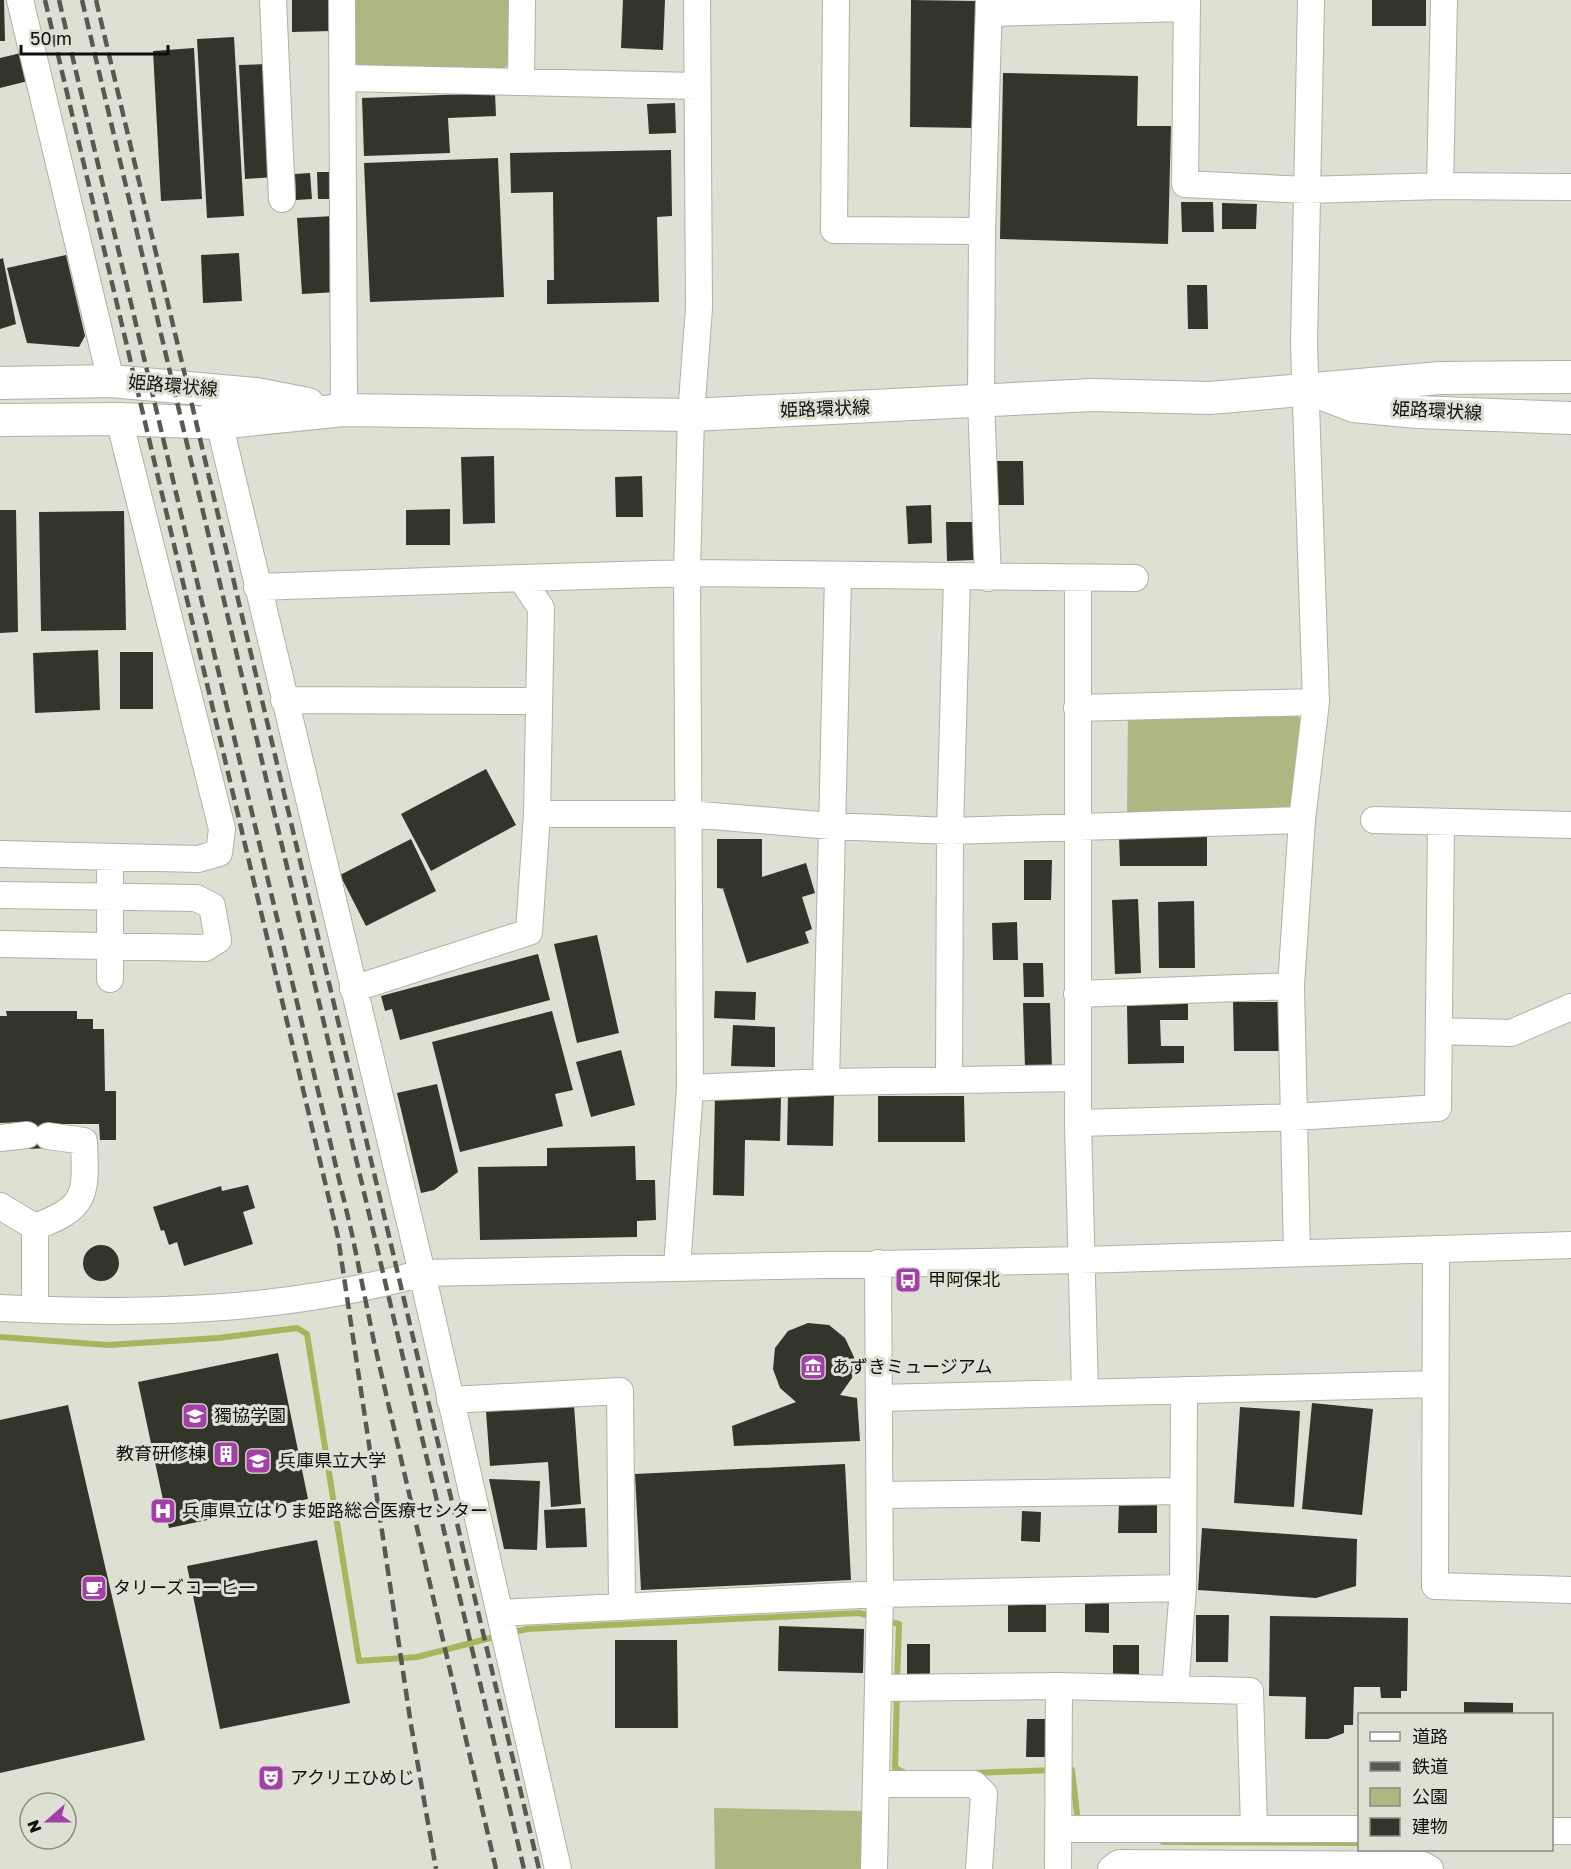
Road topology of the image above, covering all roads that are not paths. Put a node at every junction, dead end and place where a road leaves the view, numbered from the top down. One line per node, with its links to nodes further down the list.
1 (20, 0): 20 (street)
2 (273, 0): 17 (street)
3 (342, 0): 11 (street)
4 (522, 0): 12 (street)
5 (697, 0): 13 (street)
6 (836, 0): 18 (street)
7 (1311, 0): 16 (street)
8 (1444, 0): 14 (street)
9 (1187, 4): 10 (street); 16 (street)
10 (989, 6): 18 (street)
11 (344, 78): 12 (street); 25 (street)
12 (521, 80): 13 (street)
13 (696, 86): 26 (street)
14 (1440, 186): 15 (street); 16 (street)
15 (1571, 187)
16 (1306, 190): 22 (street)
17 (282, 199)
18 (982, 231): 24 (street)
19 (1571, 377): 22 (main road, 姫路環状線)
20 (111, 381): 21 (main road, 姫路環状線); 23 (main road, 姫路環状線)
21 (0, 383)
22 (1305, 388): 24 (main road, 姫路環状線); 27 (main road, 姫路環状線); 41 (street)
23 (212, 390): 25 (main road, 姫路環状線); 30 (street)
24 (981, 402): 26 (main road, 姫路環状線); 35 (street)
25 (344, 410): 26 (main road, 姫路環状線); 30 (main road, 姫路環状線)
26 (691, 414): 31 (street)
27 (1571, 418)
28 (119, 419): 29 (main road, 姫路環状線); 30 (main road, 姫路環状線); 53 (street)
29 (0, 420)
30 (218, 423): 38 (street)
31 (687, 573): 32 (street); 33 (street); 44 (street)
32 (838, 576): 34 (street); 49 (street)
33 (521, 578): 38 (street); 40 (street)
34 (957, 578): 35 (street); 51 (street)
35 (988, 578): 36 (street)
36 (1078, 578): 37 (street); 42 (street)
37 (1135, 578)
38 (257, 587): 39 (street)
39 (284, 700): 40 (street); 60 (street)
40 (539, 701): 43 (street)
41 (1316, 702): 42 (street); 45 (street)
42 (1077, 708): 50 (street)
43 (537, 814): 44 (street); 60 (street)
44 (689, 814): 49 (street); 67 (street)
45 (1302, 820): 50 (street); 59 (street)
46 (1374, 820): 47 (street)
47 (1441, 822): 48 (street); 63 (street)
48 (1571, 825)
49 (831, 826): 51 (street); 66 (street)
50 (1076, 827): 51 (street); 61 (street)
51 (950, 831): 65 (street)
52 (0, 854): 53 (street)
53 (110, 857): 55 (street)
54 (0, 895): 55 (street)
55 (110, 897): 57 (street); 57 (street)
56 (0, 944): 57 (street)
57 (110, 946): 58 (street)
58 (110, 979)
59 (1291, 986): 61 (street); 68 (street)
60 (353, 989): 79 (street)
61 (1077, 994): 64 (street)
62 (1571, 1007): 63 (street)
63 (1440, 1031): 68 (street)
64 (1078, 1078): 65 (street); 69 (street)
65 (949, 1079): 66 (street)
66 (826, 1082): 67 (street)
67 (690, 1088): 78 (street)
68 (1295, 1117): 69 (street); 75 (street)
69 (1078, 1123): 76 (street)
70 (0, 1138): 72 (street)
71 (0, 1206): 72 (street)
72 (35, 1227): 81 (street)
73 (1571, 1245): 74 (street)
74 (1436, 1251): 75 (street); 82 (street)
75 (1298, 1253): 76 (street)
76 (1081, 1260): 77 (street); 84 (street)
77 (878, 1263): 78 (street); 85 (street)
78 (677, 1267): 79 (street)
79 (422, 1273): 81 (street); 86 (street)
80 (0, 1308): 81 (street)
81 (35, 1310)
82 (1435, 1384): 83 (street); 90 (street)
83 (1184, 1390): 84 (street); 87 (street)
84 (1085, 1392): 85 (street)
85 (879, 1398): 88 (street)
86 (450, 1400): 92 (street); 93 (street)
87 (1184, 1491): 88 (street); 89 (street)
88 (880, 1495): 91 (street)
89 (1183, 1588): 91 (street); 96 (street)
90 (1571, 1590)
91 (880, 1594): 92 (street); 95 (street)
92 (622, 1607): 93 (street)
93 (500, 1612): 104 (street)
94 (1059, 1686): 95 (street); 96 (street); 99 (street)
95 (891, 1688): 97 (street)
96 (1175, 1689): 98 (street)
97 (876, 1784): 105 (street); 106 (street)
98 (1254, 1828): 99 (street); 100 (street)
99 (1058, 1829): 107 (street)
100 (1358, 1829)
101 (1553, 1831): 102 (street)
102 (1571, 1832)
103 (1271, 1867): 108 (street); 109 (street)
104 (558, 1869)
105 (874, 1869)
106 (979, 1869)
107 (1058, 1869)
108 (1111, 1869)
109 (1430, 1869)

